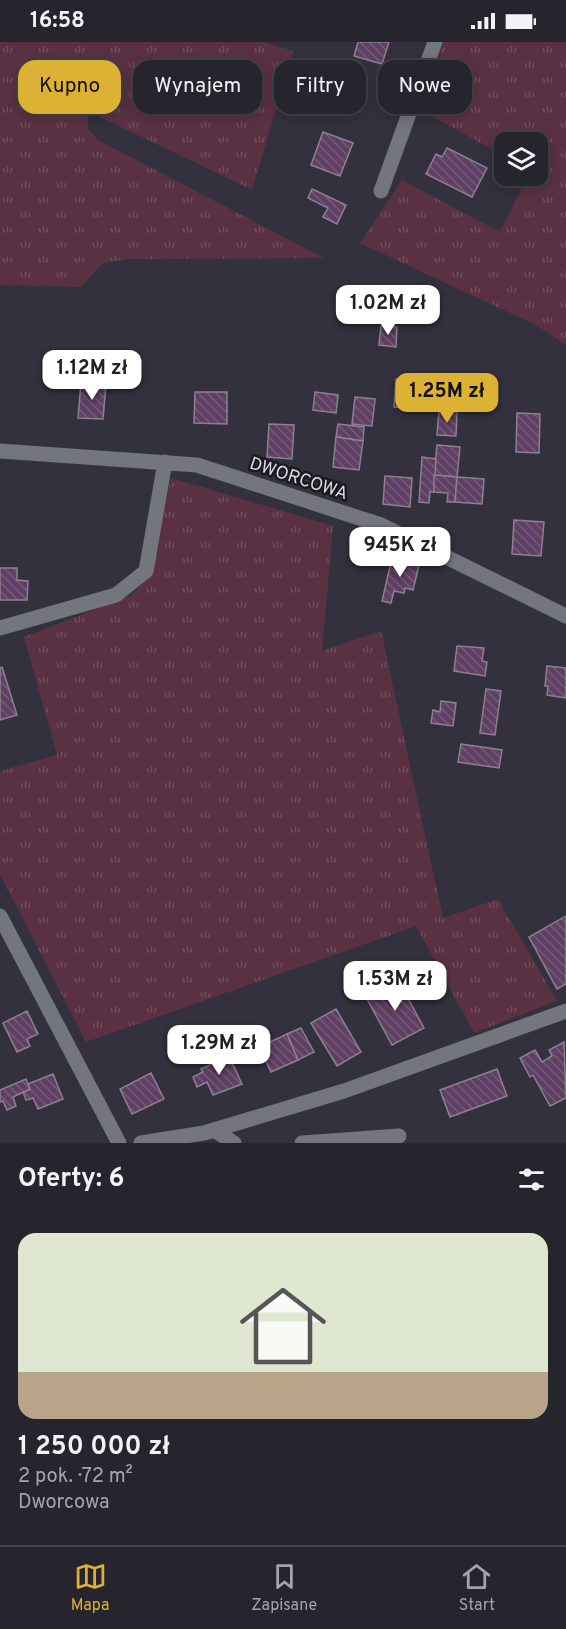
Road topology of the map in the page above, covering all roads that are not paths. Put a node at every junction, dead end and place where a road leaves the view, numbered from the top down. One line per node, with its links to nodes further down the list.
1 (435, 42): 2 (street)
2 (381, 191)
3 (0, 452): 4 (street, DWORCOWA)
4 (165, 462): 5 (street, DWORCOWA); 6 (street)
5 (566, 616)
6 (0, 627)
7 (0, 916): 11 (street)
8 (566, 1011): 9 (street)
9 (214, 1130): 12 (street); 13 (street)
10 (399, 1136): 14 (street)
11 (119, 1143)
12 (141, 1143)
13 (234, 1143)
14 (302, 1143)

